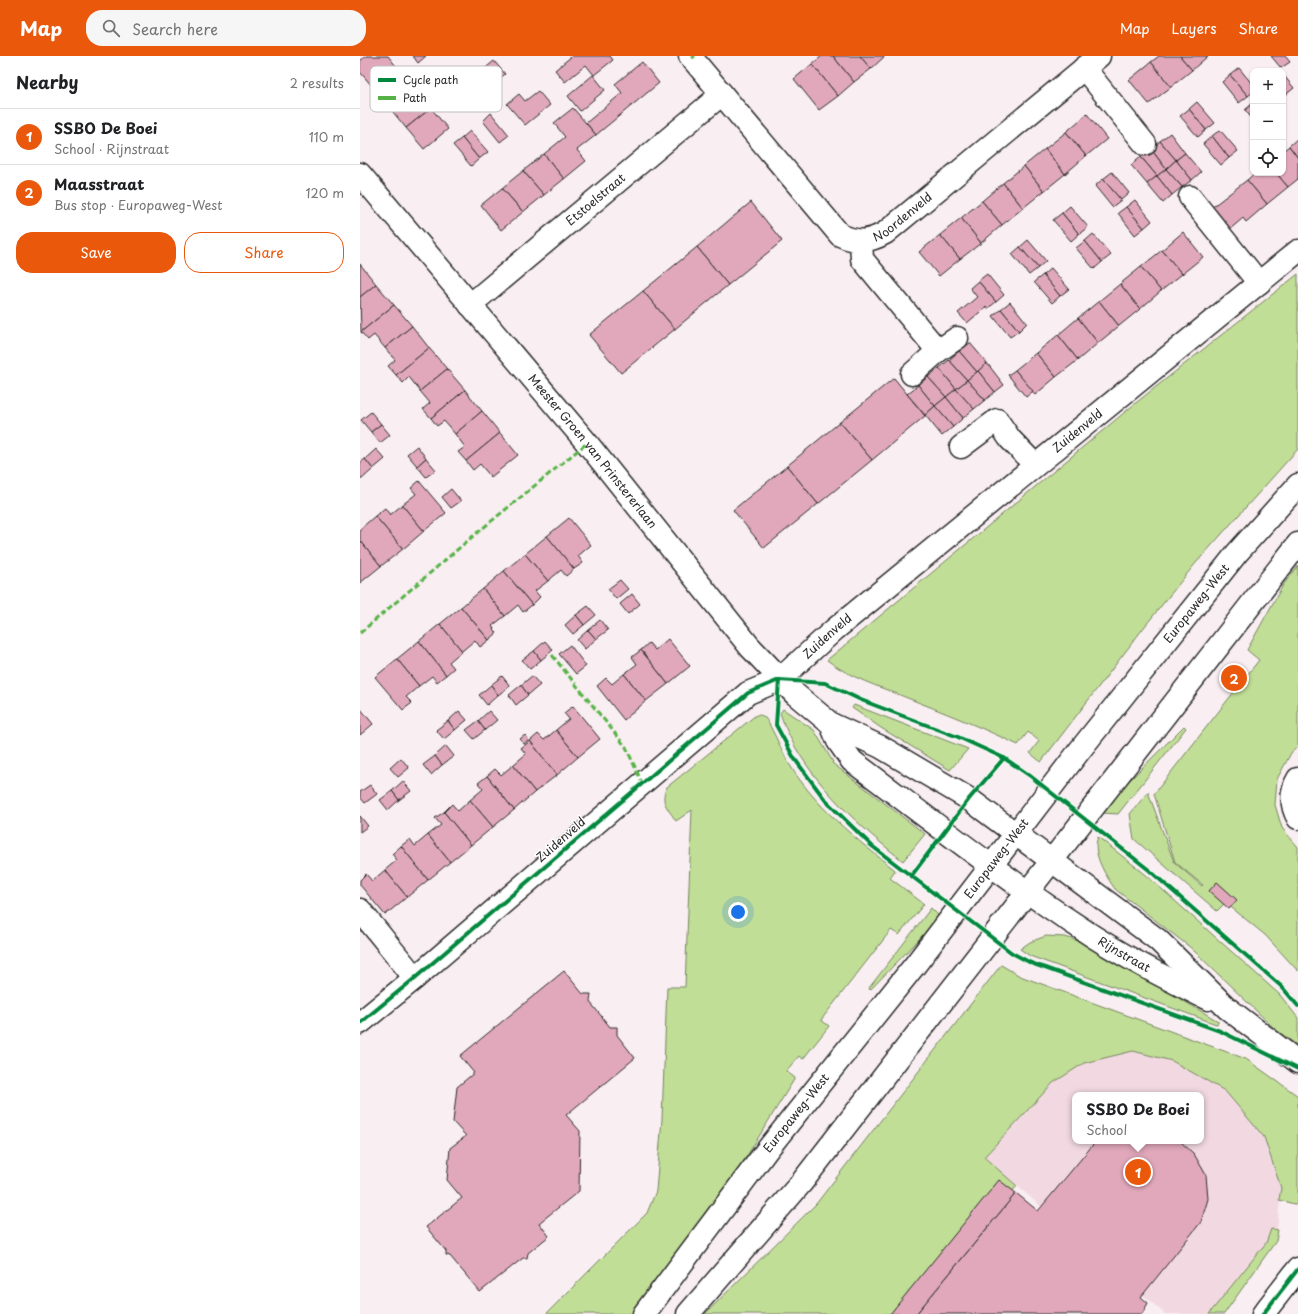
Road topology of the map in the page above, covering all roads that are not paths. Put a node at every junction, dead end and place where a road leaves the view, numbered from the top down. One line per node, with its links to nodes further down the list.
1 (690, 56): 3 (street, Noordenveld)
2 (1092, 62): 4 (street); 7 (street, Noordenveld)
3 (722, 94): 7 (street, Noordenveld); 10 (street, Etstoelstraat)
4 (1145, 144)
5 (360, 174): 10 (street, Meester Groen van Prinstererlaan)
6 (1190, 197): 9 (street)
7 (861, 241): 12 (street)
8 (1298, 251): 9 (street, Zuidenveld)
9 (1259, 283): 15 (street, Zuidenveld)
10 (470, 305): 18 (street, Meester Groen van Prinstererlaan)
11 (957, 338): 12 (street)
12 (938, 351): 13 (street)
13 (912, 374)
14 (961, 447): 15 (street)
15 (1034, 465): 18 (street, Zuidenveld)
16 (1298, 485): 22 (street, Europaweg-West)
17 (1298, 544): 23 (street)
18 (779, 680): 19 (street, Meester Groen van Prinstererlaan); 27 (street, Zuidenveld)
19 (831, 724): 22 (street, Meester Groen van Prinstererlaan); 24 (street, Meester Groen van Prinstererlaan)
20 (1298, 779): 21 (street)
21 (1298, 818)
22 (1016, 834): 23 (street, Meester Groen van Prinstererlaan); 24 (street, Europaweg-West)
23 (1052, 861): 25 (street); 28 (street, Rijnstraat)
24 (991, 865): 25 (street, Rijnstraat); 32 (street, Europaweg-West)
25 (1027, 892): 28 (street, Rijnstraat); 33 (street)
26 (360, 910): 27 (street)
27 (416, 978): 29 (street, Zuidenveld)
28 (1227, 1008): 30 (street, Rijnstraat)
29 (360, 1023)
30 (1298, 1062)
31 (1298, 1269): 34 (street)
32 (644, 1314)
33 (688, 1314)
34 (1263, 1314)

